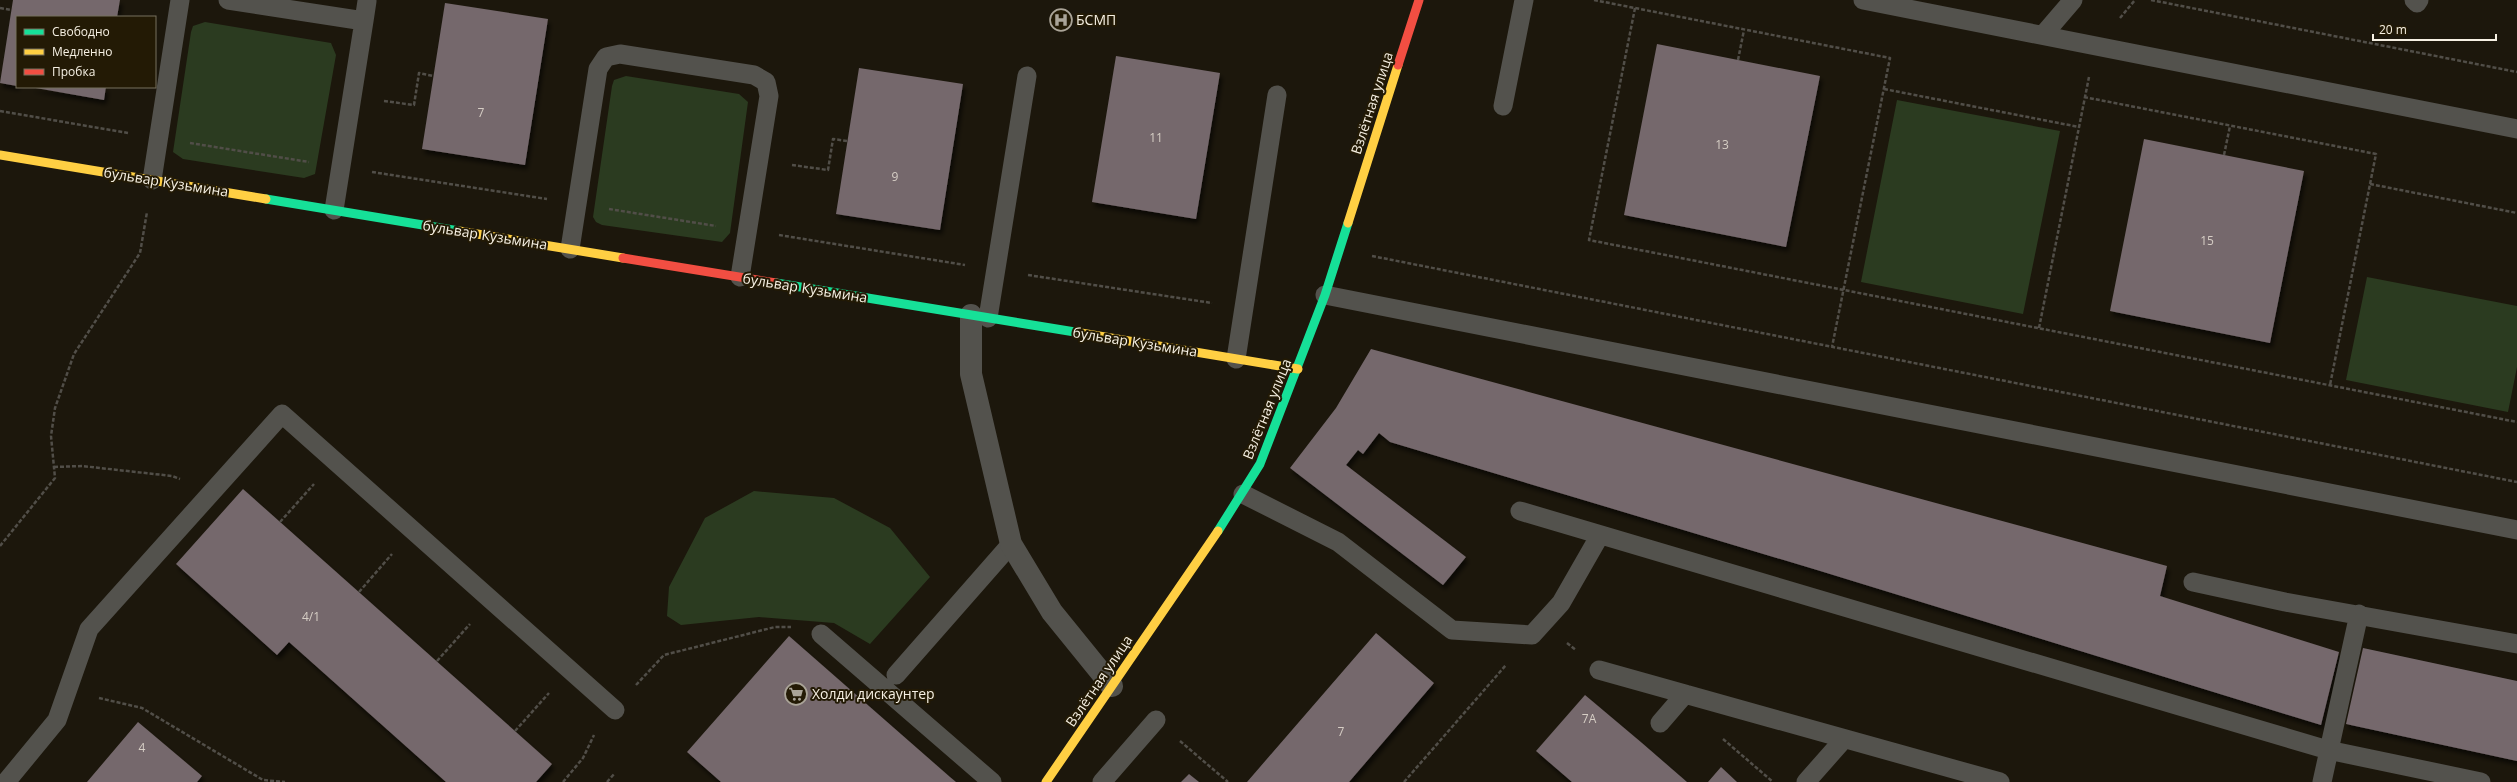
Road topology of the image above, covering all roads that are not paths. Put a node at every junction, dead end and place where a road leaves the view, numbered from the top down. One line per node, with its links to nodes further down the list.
1 (180, 0): 17 (lane)
2 (228, 0): 10 (lane)
3 (1419, 0): 21 (street, Взлётная улица)
4 (1524, 0): 14 (lane)
5 (1863, 0): 11 (lane)
6 (2073, 0): 11 (lane)
7 (2414, 0): 8 (lane)
8 (2419, 0)
9 (367, 1): 10 (lane)
10 (364, 21): 18 (lane)
11 (2043, 35): 15 (lane)
12 (1027, 76): 22 (lane)
13 (1277, 95): 23 (lane)
14 (1503, 106)
15 (2517, 129)
16 (0, 155): 17 (street, бульвар Кузьмина)
17 (152, 180): 18 (street, бульвар Кузьмина)
18 (334, 210): 19 (street, бульвар Кузьмина)
19 (570, 249): 20 (street, бульвар Кузьмина); 20 (lane)
20 (740, 277): 22 (street, бульвар Кузьмина)
21 (1325, 295): 24 (street, Взлётная улица); 27 (lane)
22 (980, 316): 23 (street, бульвар Кузьмина); 29 (street)
23 (1236, 359): 24 (street, бульвар Кузьмина)
24 (1298, 369): 25 (street, Взлётная улица)
25 (1243, 494): 28 (lane); 36 (street, Взлётная улица)
26 (1520, 511): 28 (lane)
27 (2517, 530)
28 (1600, 535): 42 (lane)
29 (1011, 544): 35 (lane); 36 (street)
30 (2193, 582): 31 (lane)
31 (2360, 614): 33 (lane); 42 (lane)
32 (821, 634): 44 (lane)
33 (2517, 644)
34 (1599, 670): 37 (lane)
35 (896, 675)
36 (1112, 686): 45 (street, Взлётная улица)
37 (1685, 694): 40 (lane); 41 (lane)
38 (615, 710): 43 (lane)
39 (1156, 720): 46 (lane)
40 (1660, 723)
41 (1844, 738): 47 (lane); 48 (lane)
42 (2328, 750): 49 (lane); 50 (lane)
43 (6, 782)
44 (992, 782)
45 (1046, 782)
46 (1102, 782)
47 (1806, 782)
48 (2000, 782)
49 (2322, 782)
50 (2481, 782)

